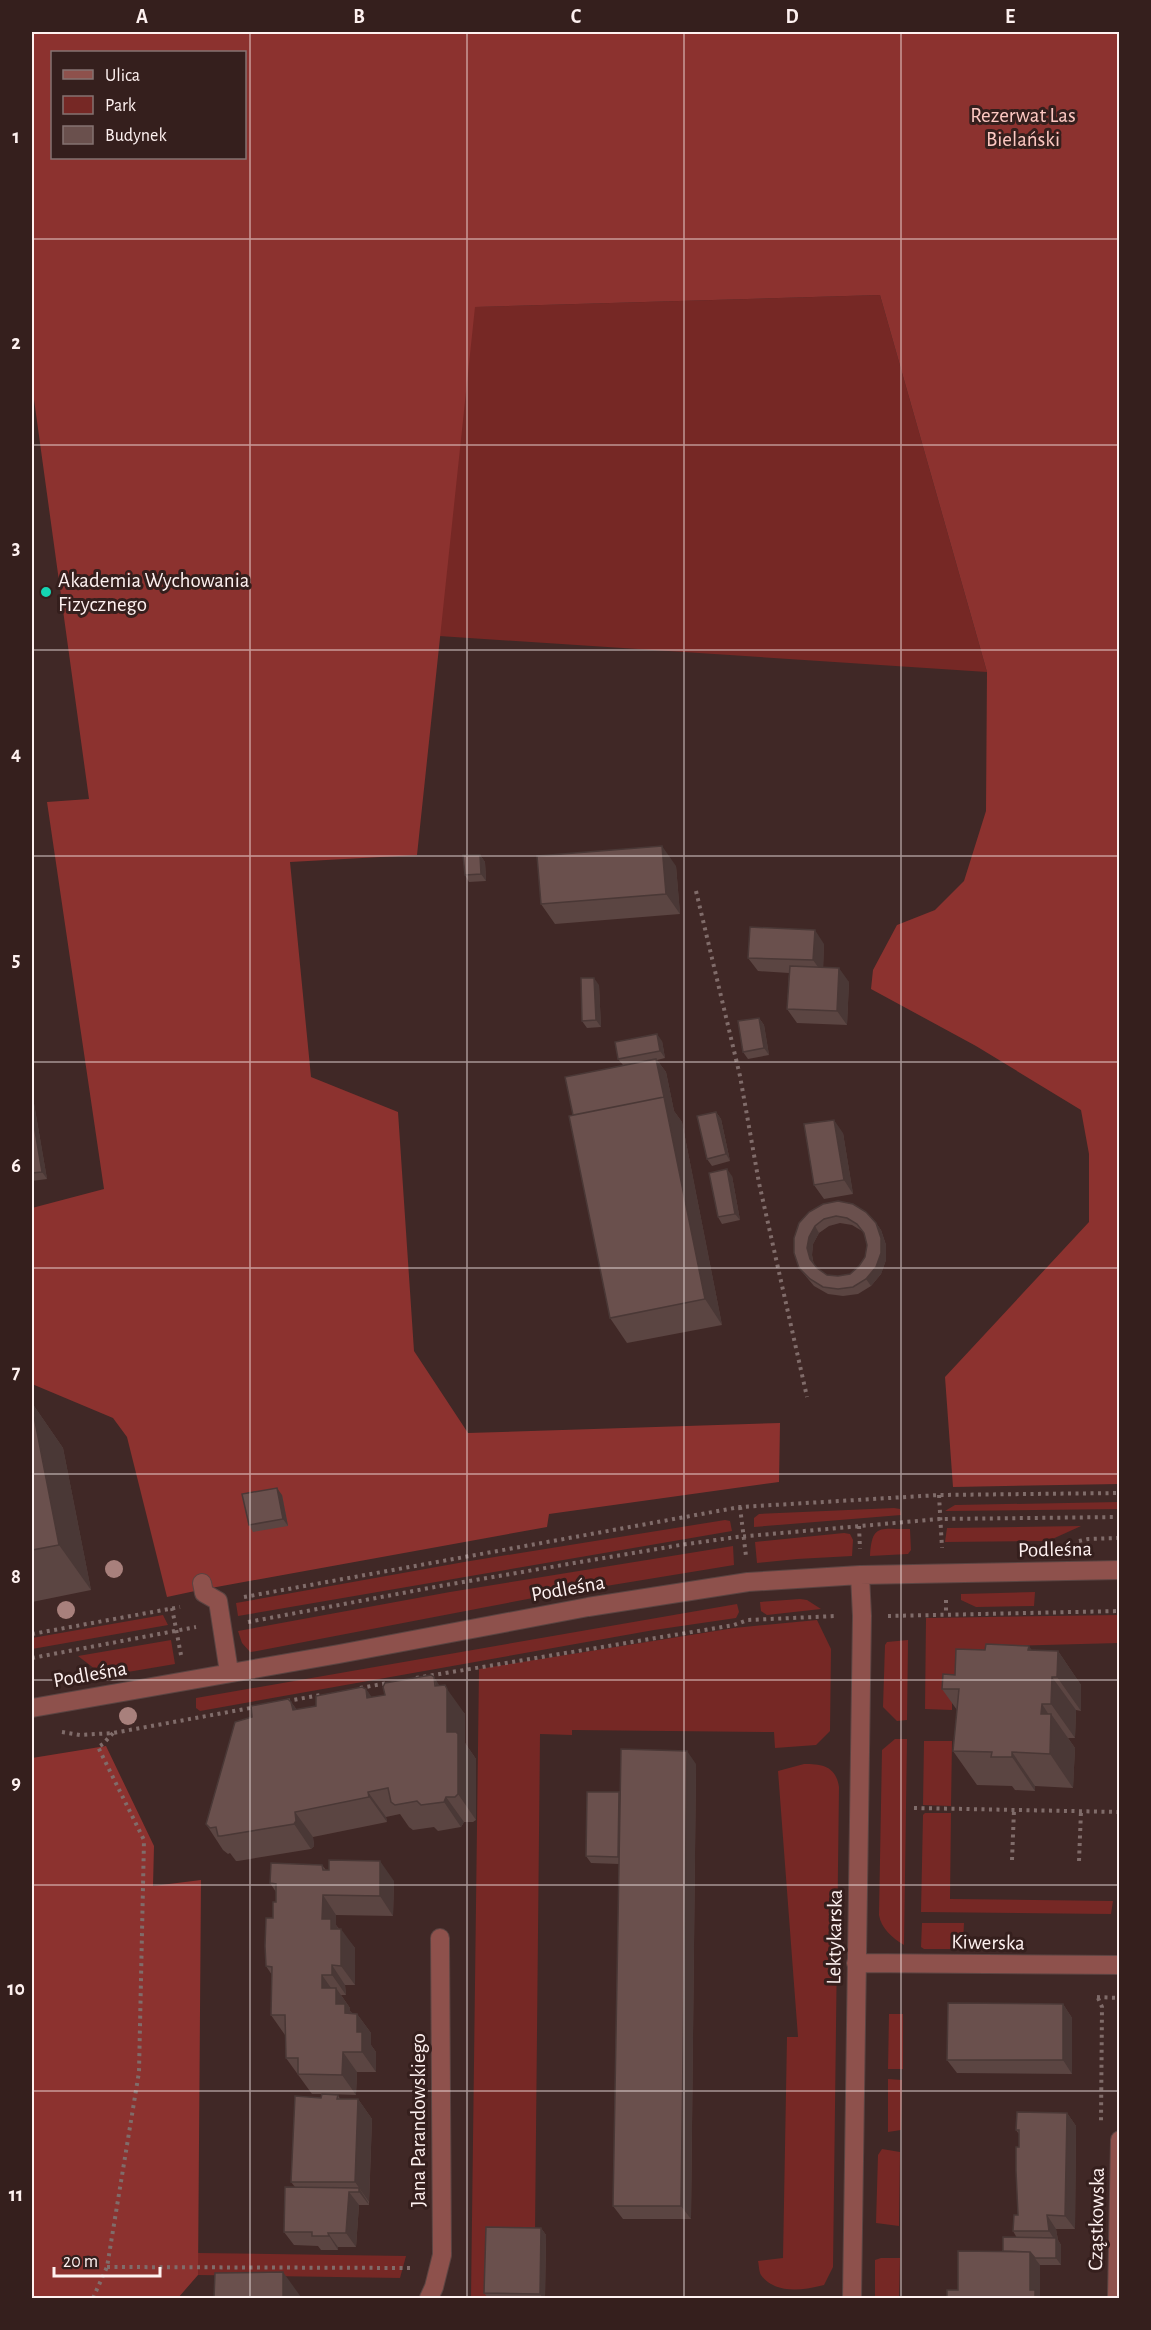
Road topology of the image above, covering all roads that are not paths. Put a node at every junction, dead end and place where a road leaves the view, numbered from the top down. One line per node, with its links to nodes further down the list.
1 (1119, 1570): 2 (street, Podleśna)
2 (860, 1575): 4 (street, Podleśna); 7 (street, Lektykarska)
3 (202, 1583): 4 (street)
4 (229, 1672): 5 (street, Podleśna)
5 (32, 1708)
6 (440, 1938): 11 (street, Jana Parandowskiego)
7 (856, 1963): 8 (street, Kiwerska); 12 (street, Lektykarska)
8 (1119, 1965)
9 (1119, 2140): 10 (street, Cząstkowska)
10 (1118, 2264): 13 (street, Cząstkowska)
11 (429, 2298)
12 (852, 2298)
13 (1117, 2298)

